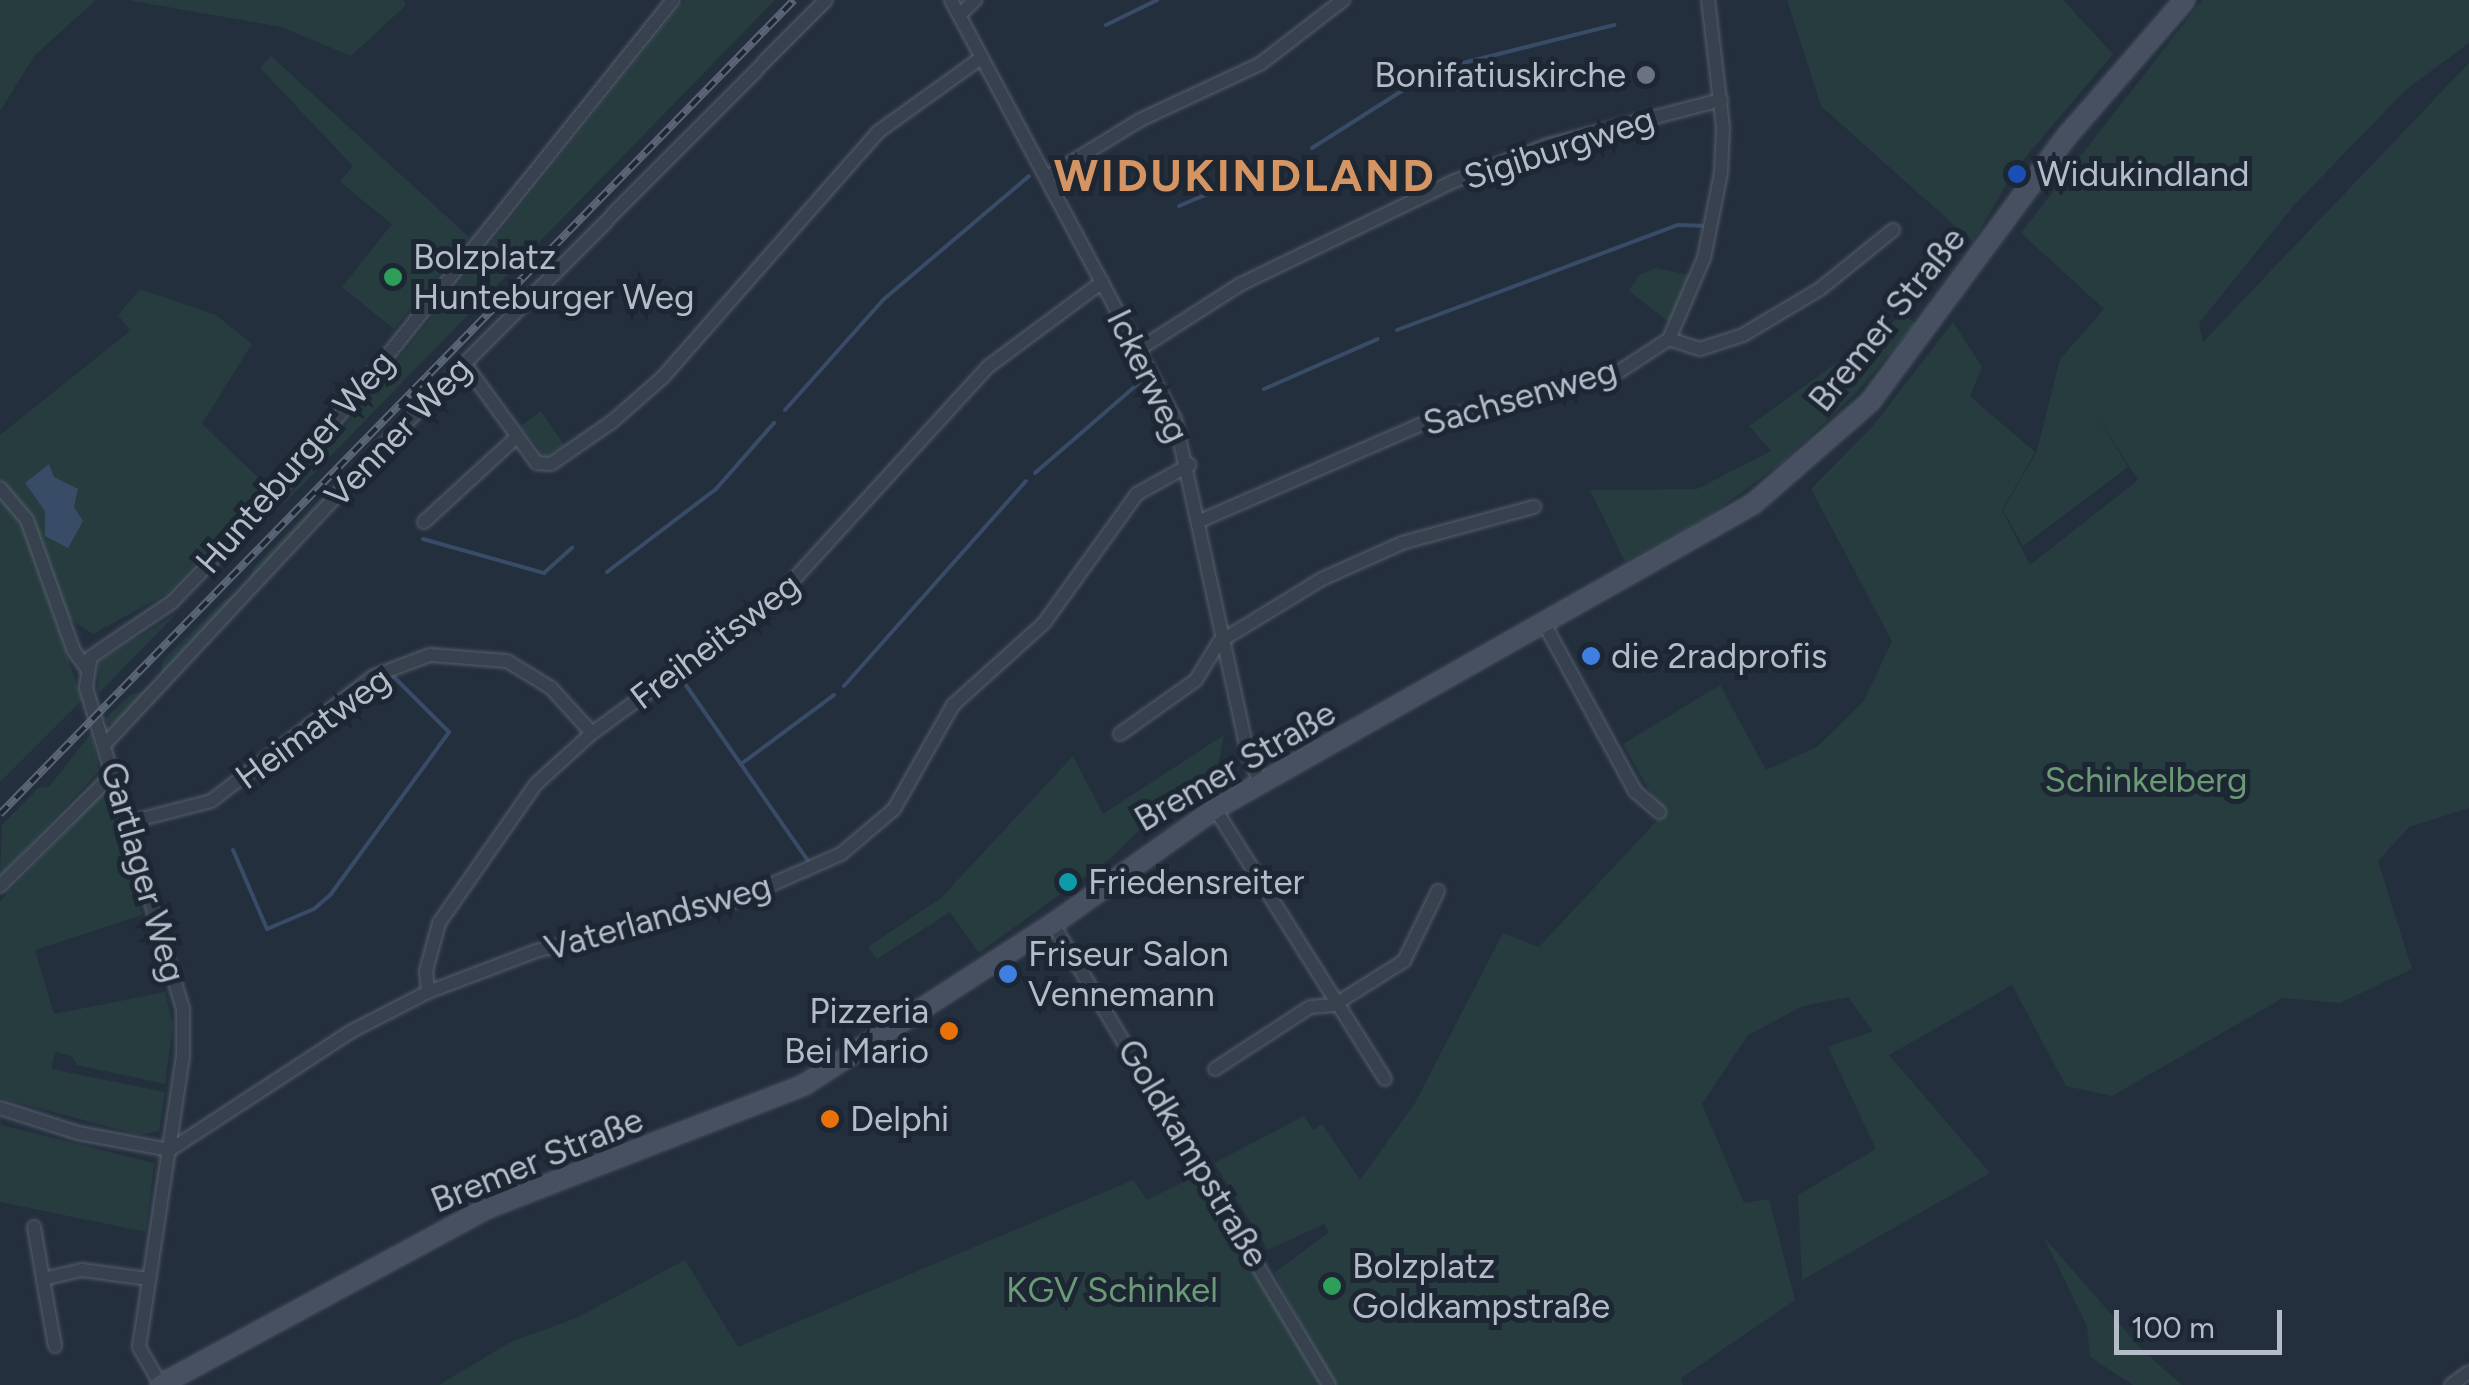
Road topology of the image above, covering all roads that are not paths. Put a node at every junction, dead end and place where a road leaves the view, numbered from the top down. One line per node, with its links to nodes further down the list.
1 (673, 0): 25 (street, Hunteburger Weg)
2 (826, 0): 16 (street, Venner Weg)
3 (951, 0): 8 (street, Ickerweg)
4 (976, 0): 8 (street)
5 (1343, 0): 11 (street)
6 (1708, 0): 10 (street)
7 (2185, 0): 23 (main road, Bremer Straße)
8 (959, 15): 9 (street, Ickerweg)
9 (981, 58): 11 (street, Ickerweg); 17 (street)
10 (1721, 100): 14 (street); 15 (street, Sigiburgweg)
11 (1048, 177): 13 (street, Ickerweg)
12 (1893, 230): 14 (street)
13 (1102, 282): 15 (street, Ickerweg); 26 (street, Freiheitsweg)
14 (1669, 339): 21 (street, Sachsenweg)
15 (1138, 350): 18 (street, Ickerweg)
16 (464, 363): 17 (street); 28 (street, Venner Weg)
17 (518, 436): 22 (street)
18 (1188, 465): 21 (street, Ickerweg); 37 (street, Vaterlandsweg)
19 (0, 488): 25 (street, Gartlager Weg)
20 (1534, 507): 24 (street)
21 (1202, 520): 24 (street, Ickerweg)
22 (424, 522)
23 (1546, 627): 30 (main road, Bremer Straße); 32 (street)
24 (1226, 638): 27 (street); 30 (street, Ickerweg)
25 (87, 669): 28 (street, Gartlager Weg)
26 (592, 733): 33 (street, Heimatweg); 37 (street, Freiheitsweg)
27 (1120, 734)
28 (105, 744): 29 (street, Gartlager Weg)
29 (114, 773): 33 (street, Gartlager Weg); 34 (street)
30 (1261, 784): 31 (main road, Bremer Straße)
31 (1214, 809): 36 (main road, Bremer Straße); 38 (street)
32 (1659, 812)
33 (130, 822): 42 (street, Gartlager Weg)
34 (0, 886)
35 (1438, 891): 38 (street)
36 (1053, 924): 48 (main road, Bremer Straße); 49 (street, Goldkampstraße)
37 (428, 992): 42 (street, Vaterlandsweg)
38 (1334, 1005): 39 (street); 40 (street)
39 (1215, 1069)
40 (1385, 1080)
41 (0, 1108): 42 (street)
42 (170, 1150): 45 (street, Gartlager Weg)
43 (34, 1227): 44 (street)
44 (44, 1279): 45 (street); 46 (street)
45 (149, 1279): 48 (street, Gartlager Weg)
46 (55, 1346)
47 (2469, 1372): 50 (street)
48 (161, 1385)
49 (1329, 1385)
50 (2451, 1385)

